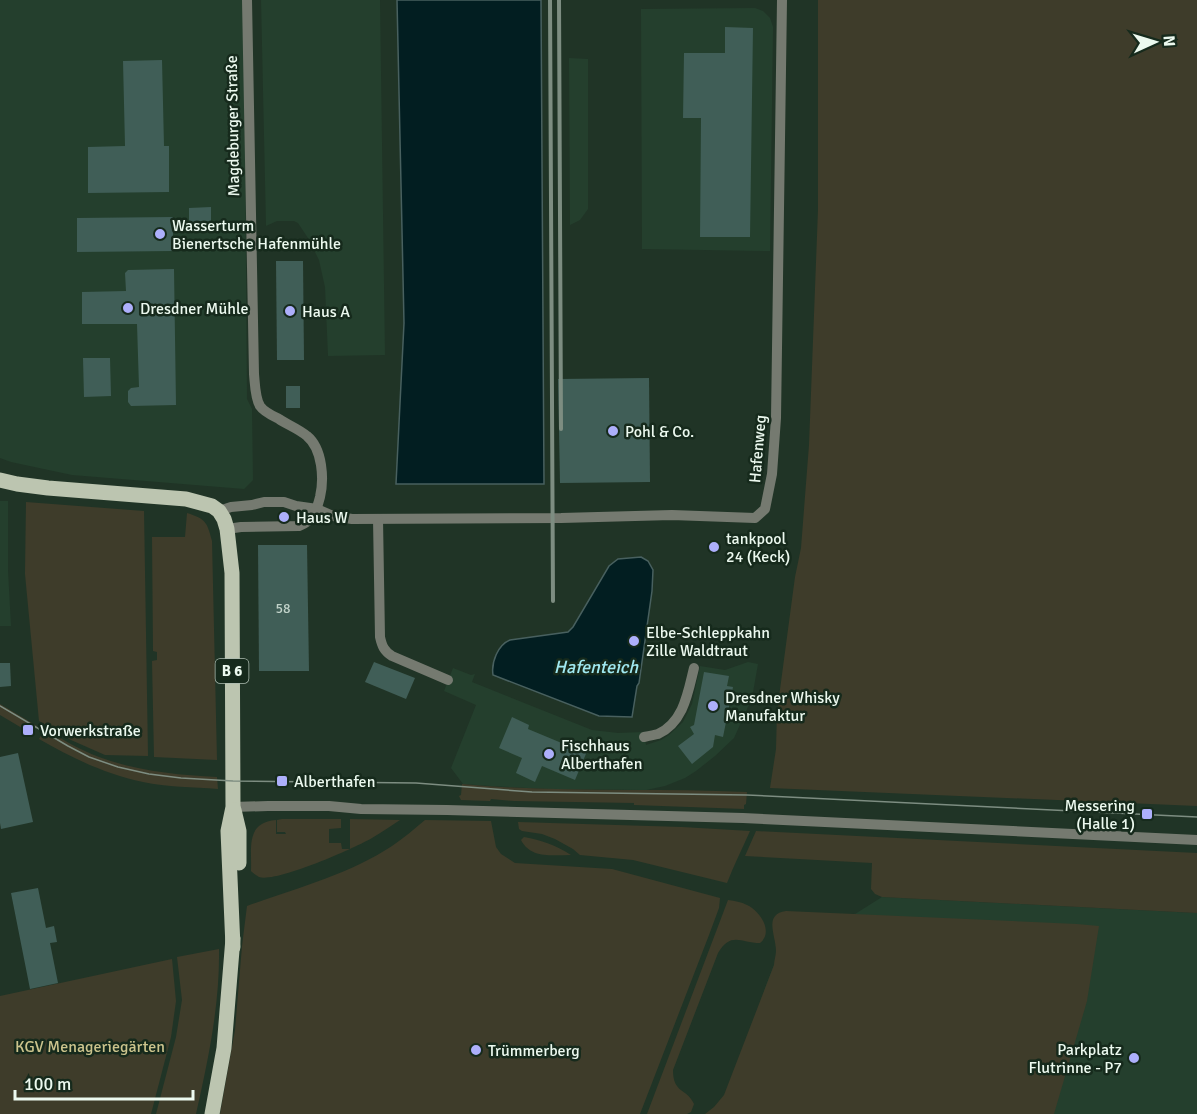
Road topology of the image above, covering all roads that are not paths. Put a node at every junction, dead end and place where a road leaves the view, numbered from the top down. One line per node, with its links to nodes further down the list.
1 (247, 0): 4 (street, Magdeburger Straße)
2 (782, 0): 6 (street, Hafenweg)
3 (0, 480): 5 (main road)
4 (317, 508): 5 (street); 6 (street, Hafenweg); 7 (street)
5 (219, 511): 7 (main road, B 6)
6 (378, 519): 9 (street)
7 (227, 529): 11 (main road, B 6)
8 (694, 668): 10 (street)
9 (448, 680)
10 (644, 737)
11 (233, 807): 12 (street); 13 (main road, B 6)
12 (1197, 840)
13 (212, 1114)

